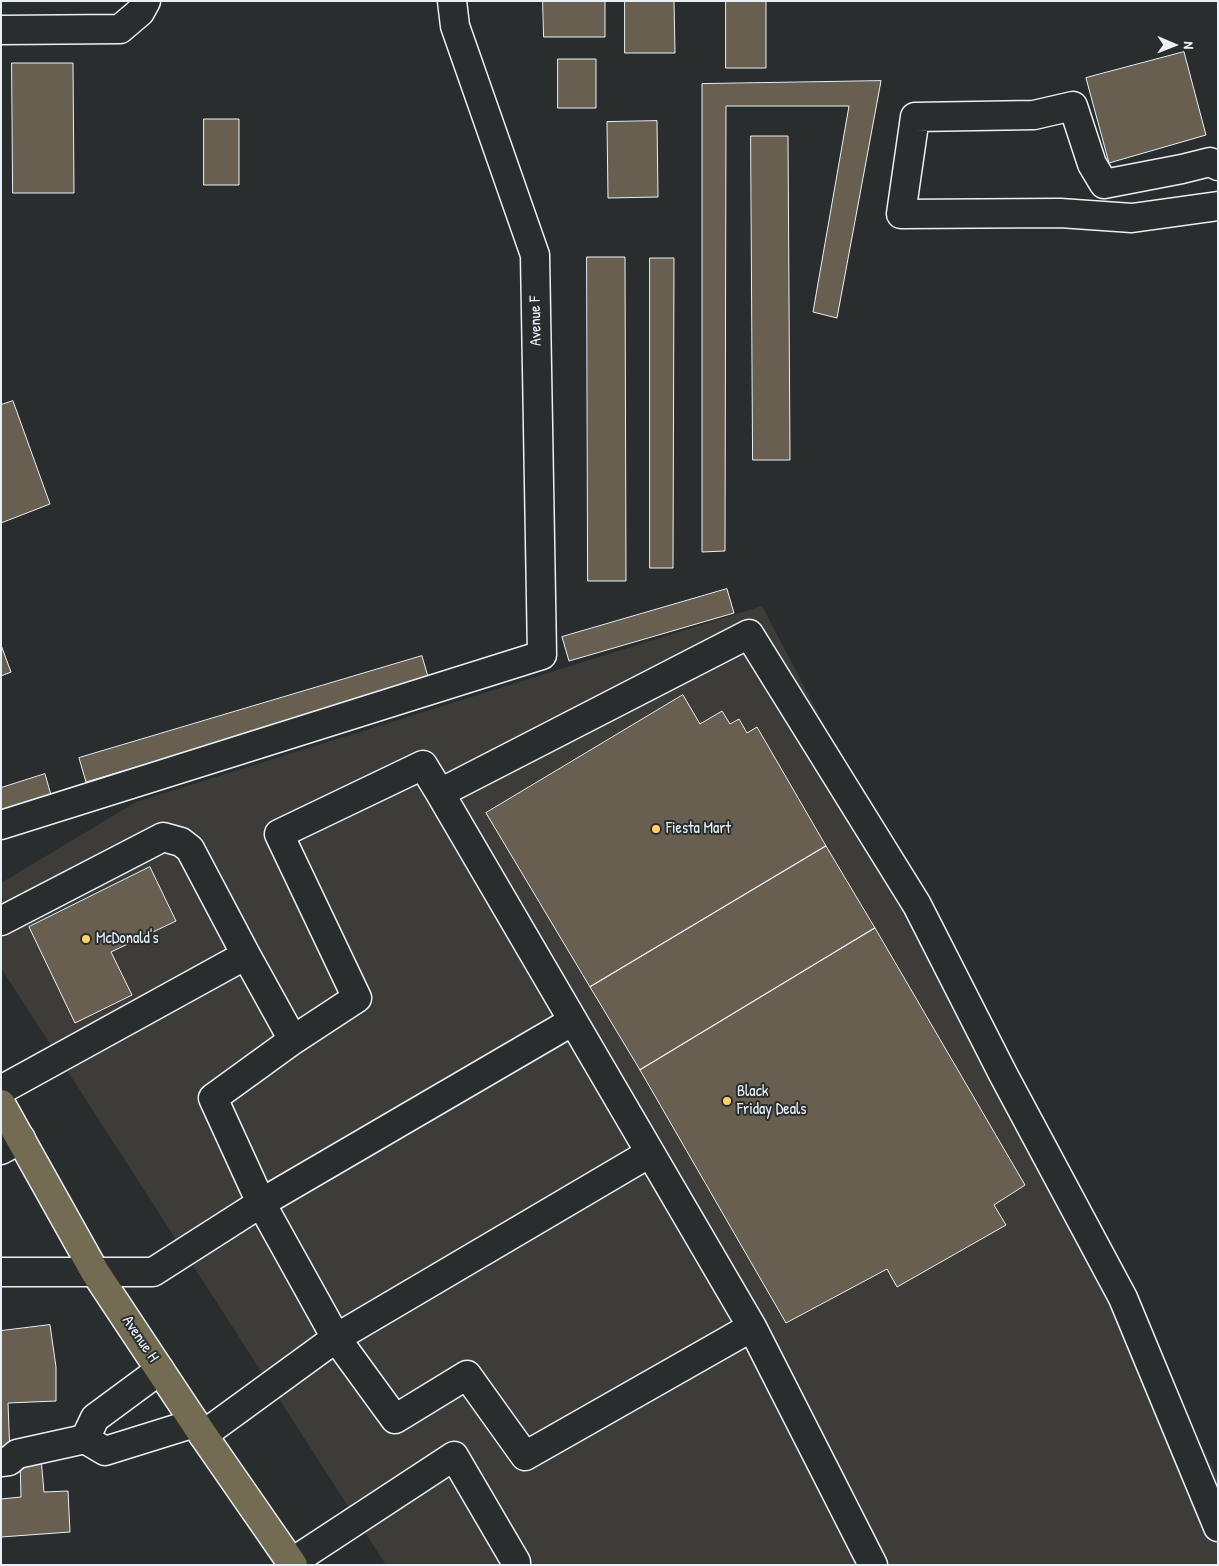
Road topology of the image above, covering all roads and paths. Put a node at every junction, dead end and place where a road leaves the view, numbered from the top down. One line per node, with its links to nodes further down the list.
1 (146, 1): 3 (street)
2 (452, 1): 7 (street, Avenue F)
3 (1, 30)
4 (1218, 166): 5 (street)
5 (1218, 206)
6 (440, 793): 10 (street); 11 (street); 25 (street)
7 (1, 826)
8 (1, 921): 9 (street)
9 (246, 955): 11 (street); 12 (street)
10 (573, 1021): 15 (street); 16 (street)
11 (292, 1040): 16 (street)
12 (1, 1090)
13 (1, 1104): 14 (main road, Avenue H)
14 (11, 1144): 18 (main road, Avenue H)
15 (650, 1152): 19 (street); 20 (street)
16 (261, 1204): 18 (street); 20 (street)
17 (1, 1272): 18 (street)
18 (94, 1272): 21 (main road, Avenue H)
19 (752, 1327): 20 (street); 28 (street)
20 (336, 1338): 22 (street)
21 (160, 1370): 22 (main road, Avenue H); 23 (street)
22 (199, 1429): 23 (street); 26 (main road, Avenue H)
23 (85, 1439): 24 (street)
24 (1, 1462)
25 (1218, 1526)
26 (292, 1564): 27 (street)
27 (516, 1565)
28 (873, 1565)

